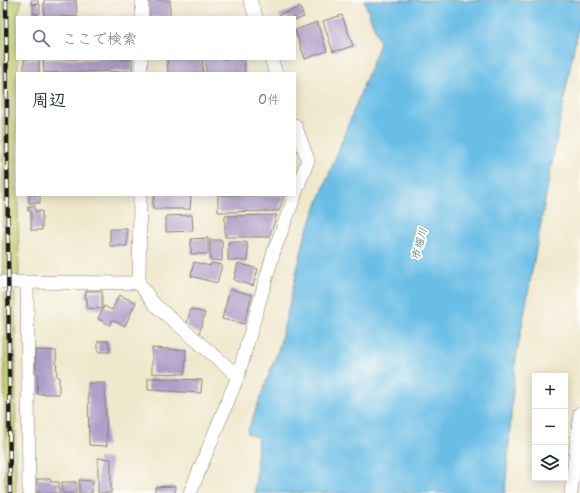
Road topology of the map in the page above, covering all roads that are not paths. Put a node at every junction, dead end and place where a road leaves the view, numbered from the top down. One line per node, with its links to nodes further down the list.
1 (142, 0): 3 (street)
2 (250, 0): 4 (street)
3 (142, 16)
4 (256, 16)
5 (141, 60): 7 (street)
6 (271, 60): 8 (street)
7 (141, 72)
8 (276, 72)
9 (296, 127): 10 (street)
10 (296, 192)
11 (140, 196): 15 (street)
12 (295, 196): 16 (street)
13 (0, 282): 14 (street)
14 (27, 282): 15 (street); 18 (street)
15 (139, 283): 16 (street)
16 (238, 376): 19 (street)
17 (580, 413): 20 (street)
18 (28, 493)
19 (190, 493)
20 (571, 493)

